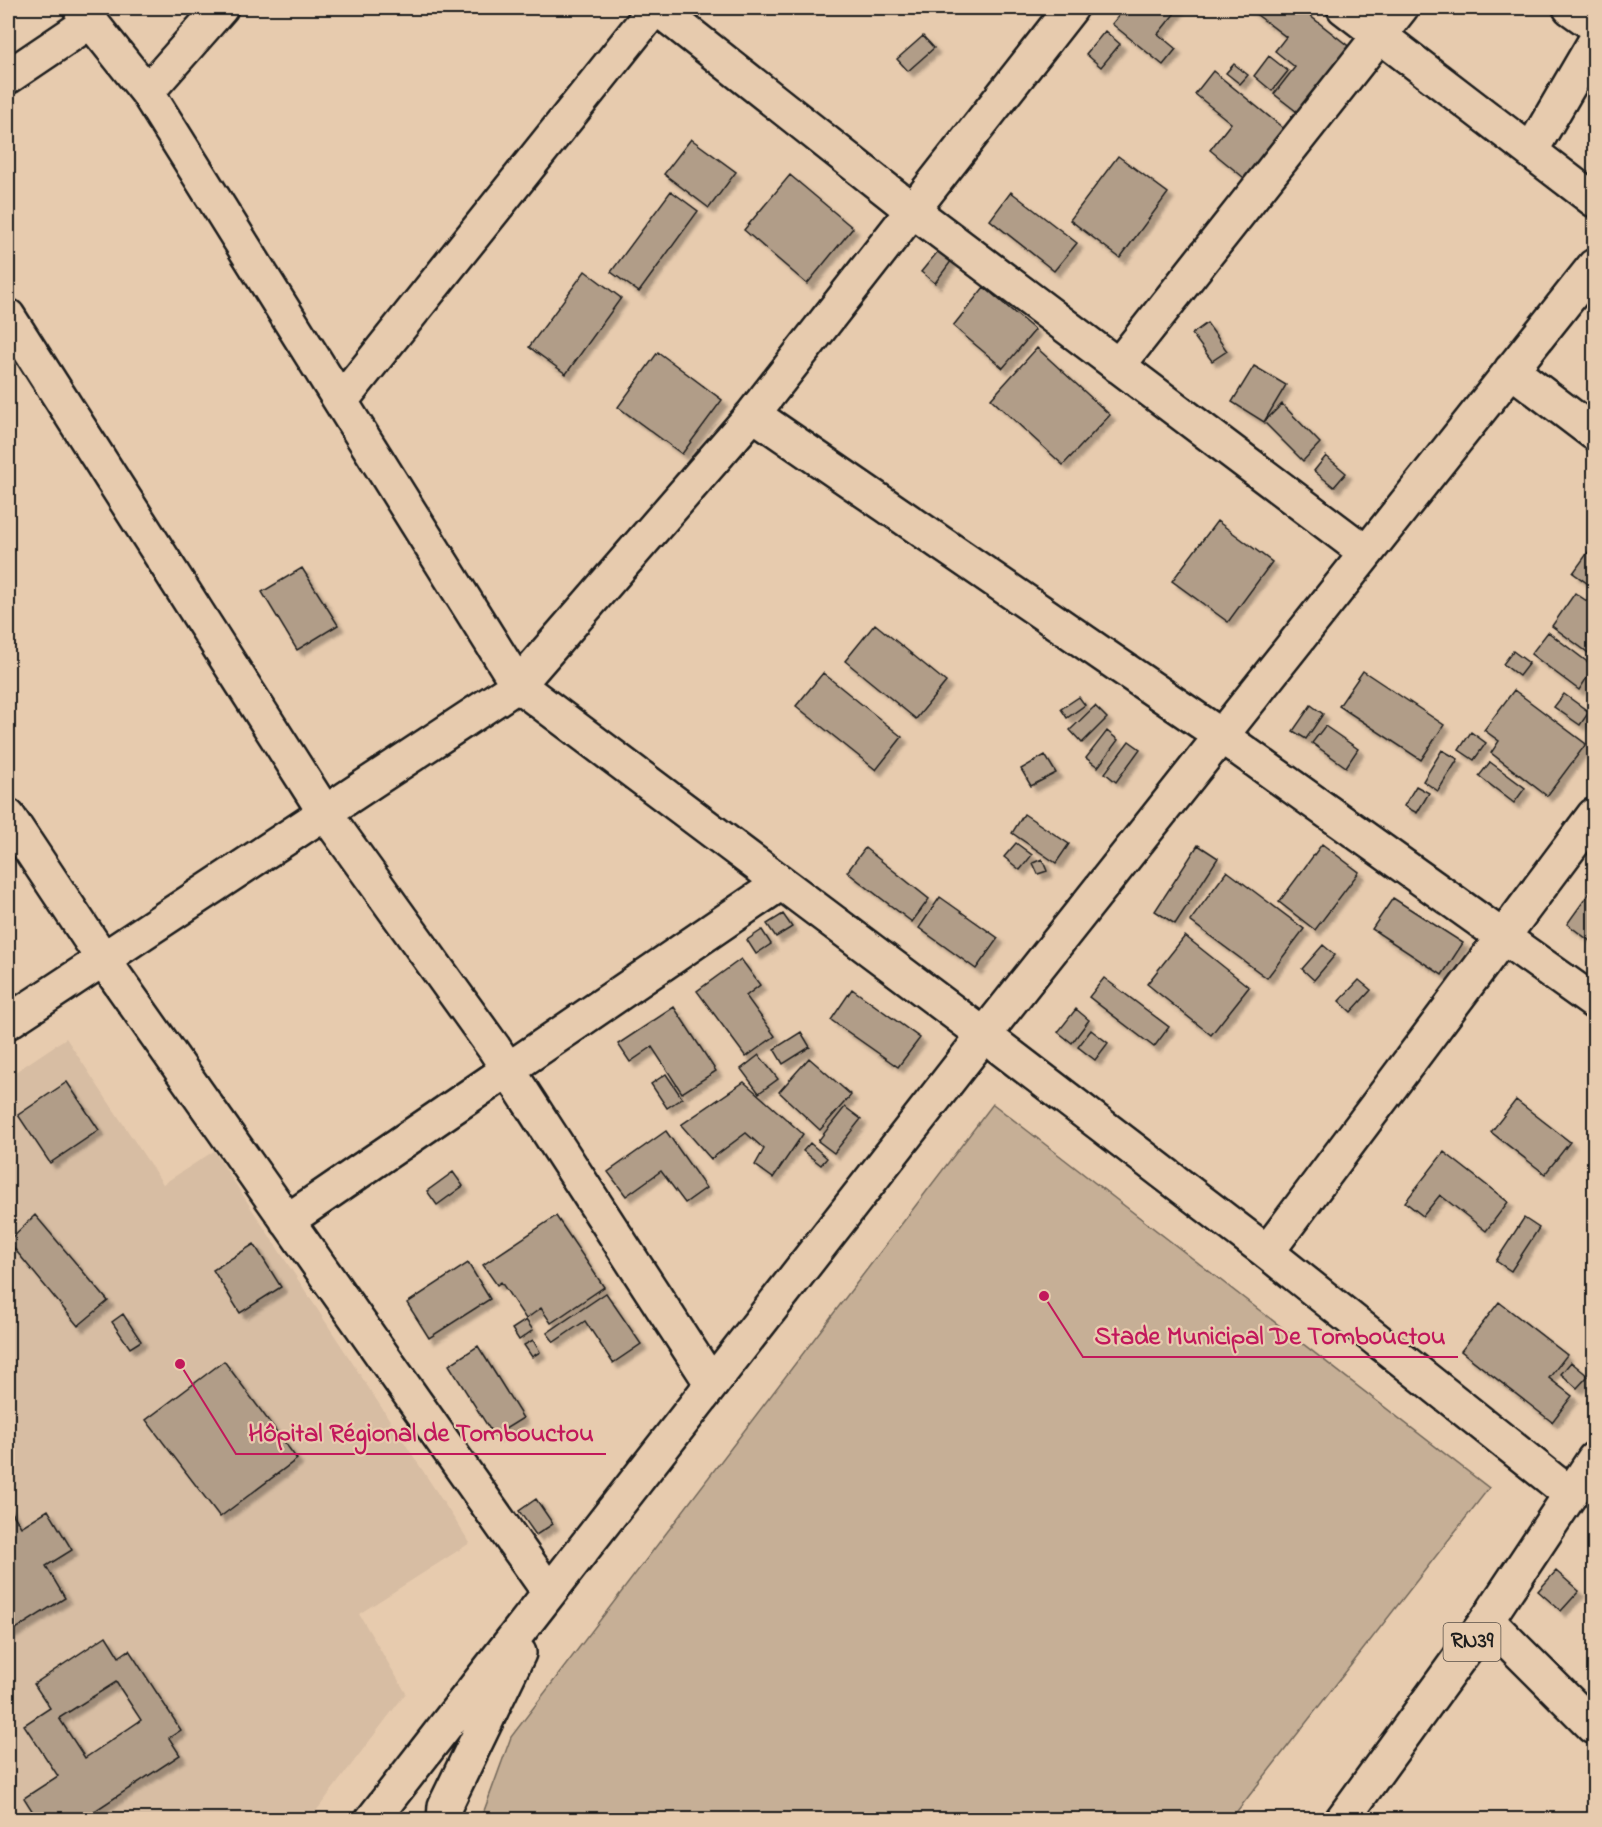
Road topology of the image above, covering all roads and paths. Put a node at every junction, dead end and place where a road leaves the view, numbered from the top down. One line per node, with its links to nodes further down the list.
1 (220, 8): 12 (street)
2 (656, 8): 15 (street); 20 (street)
3 (1071, 8): 15 (street)
4 (1344, 8): 9 (street)
5 (1401, 8): 9 (street)
6 (1570, 8): 8 (street)
7 (85, 14): 11 (street); 12 (street)
8 (1594, 25)
9 (1379, 34): 13 (street); 18 (street)
10 (1594, 43): 13 (street)
11 (8, 77)
12 (147, 92): 20 (street)
13 (1531, 151): 14 (street)
14 (1594, 200)
15 (912, 210): 18 (street); 21 (street)
16 (1594, 266): 19 (street)
17 (8, 316): 26 (street)
18 (1118, 366): 23 (street)
19 (1511, 370): 22 (street); 23 (street)
20 (341, 401): 24 (street)
21 (753, 414): 24 (street); 25 (street)
22 (1594, 434)
23 (1365, 552): 25 (street)
24 (518, 685): 26 (street); 29 (street)
25 (1220, 735): 30 (street); 34 (street)
26 (325, 813): 31 (street); 35 (street)
27 (1594, 814): 30 (street)
28 (8, 816): 31 (street)
29 (781, 883): 34 (street); 35 (street)
30 (1503, 938): 32 (street); 37 (street)
31 (103, 959): 33 (street); 36 (street)
32 (1594, 1002)
33 (8, 1022)
34 (984, 1035): 37 (street); 38 (street)
35 (509, 1072): 36 (street); 38 (street)
36 (287, 1221): 41 (street)
37 (1267, 1252): 40 (street)
38 (712, 1384): 41 (street)
39 (1594, 1459): 40 (street, RN39)
40 (1570, 1494): 42 (street, RN39)
41 (549, 1592): 44 (street); 45 (street)
42 (1487, 1620): 43 (street); 46 (street, RN39)
43 (1594, 1727)
44 (372, 1820)
45 (444, 1820)
46 (1342, 1820)

